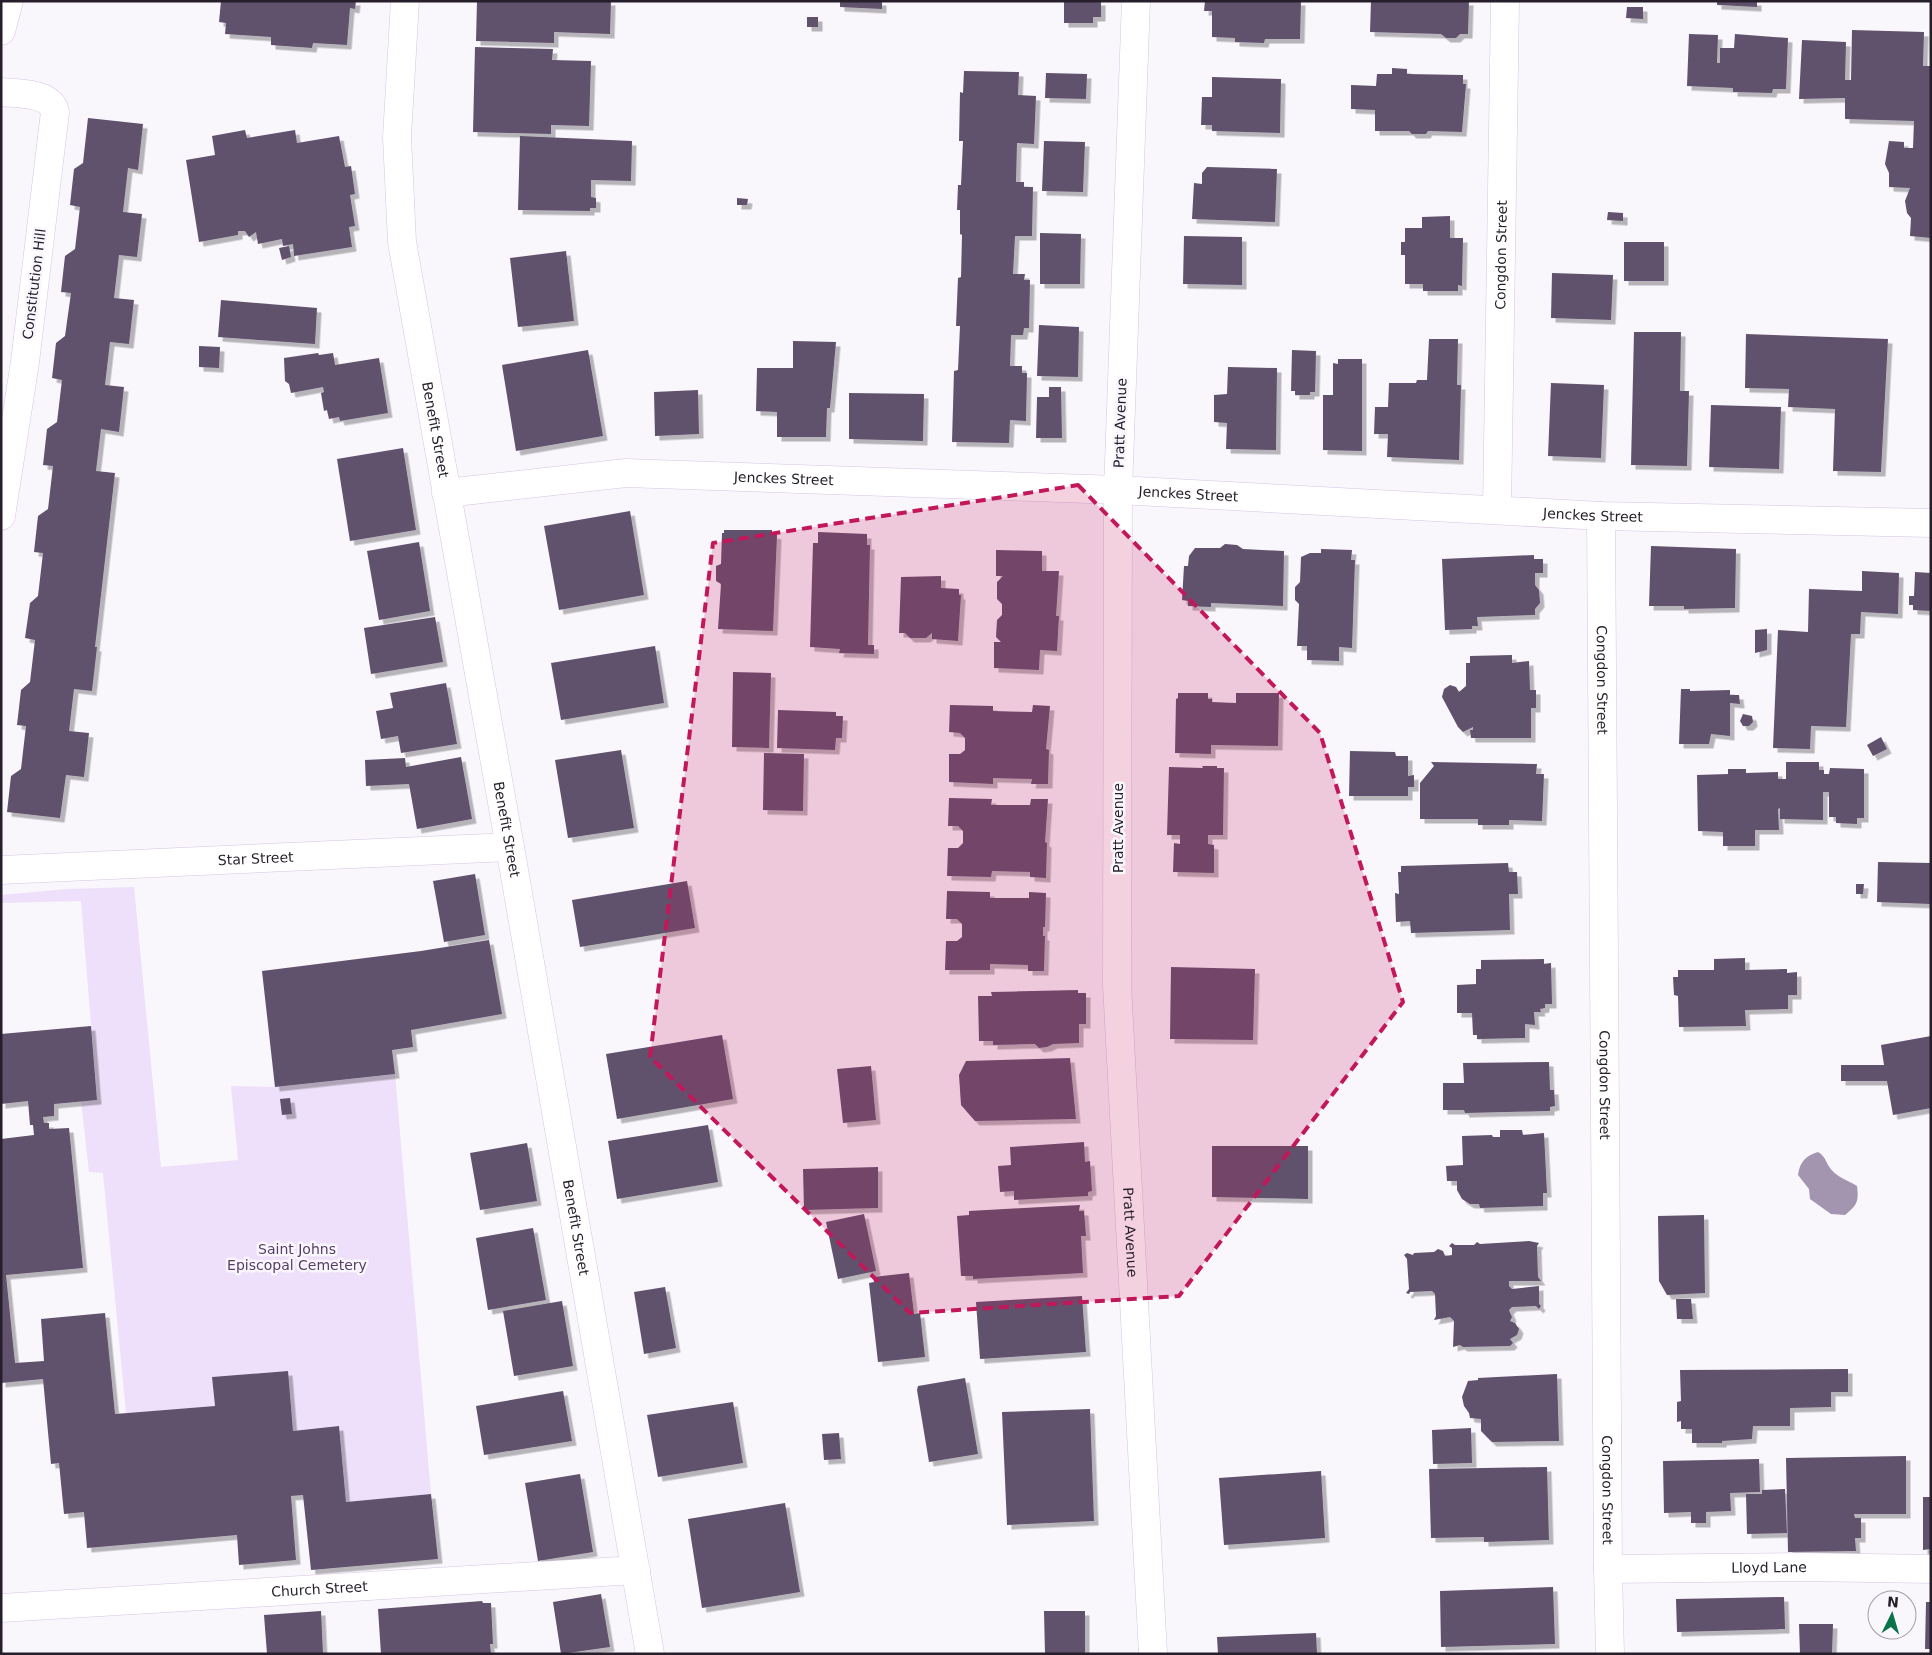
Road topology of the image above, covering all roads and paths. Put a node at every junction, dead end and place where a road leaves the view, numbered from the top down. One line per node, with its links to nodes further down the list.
1 (9, 1): 5 (street)
2 (405, 1): 8 (street, Benefit Street)
3 (1136, 1): 7 (street, Pratt Avenue)
4 (1505, 1): 9 (street, Congdon Street)
5 (1, 31)
6 (1, 92): 10 (street, Constitution Hill)
7 (1118, 490): 8 (street, Jenckes Street); 9 (street, Jenckes Street); 20 (street, Pratt Avenue)
8 (446, 493): 13 (street, Benefit Street)
9 (1497, 510): 11 (street, Jenckes Street)
10 (1, 516)
11 (1601, 516): 12 (street, Jenckes Street); 15 (street, Congdon Street)
12 (1931, 523)
13 (510, 847): 14 (street, Star Street); 17 (street, Benefit Street)
14 (1, 870)
15 (1608, 1569): 16 (street, Lloyd Lane); 21 (street, Congdon Street)
16 (1931, 1569)
17 (636, 1570): 18 (street, Church Street); 19 (street, Benefit Street)
18 (1, 1608)
19 (650, 1654)
20 (1153, 1654)
21 (1610, 1654)

